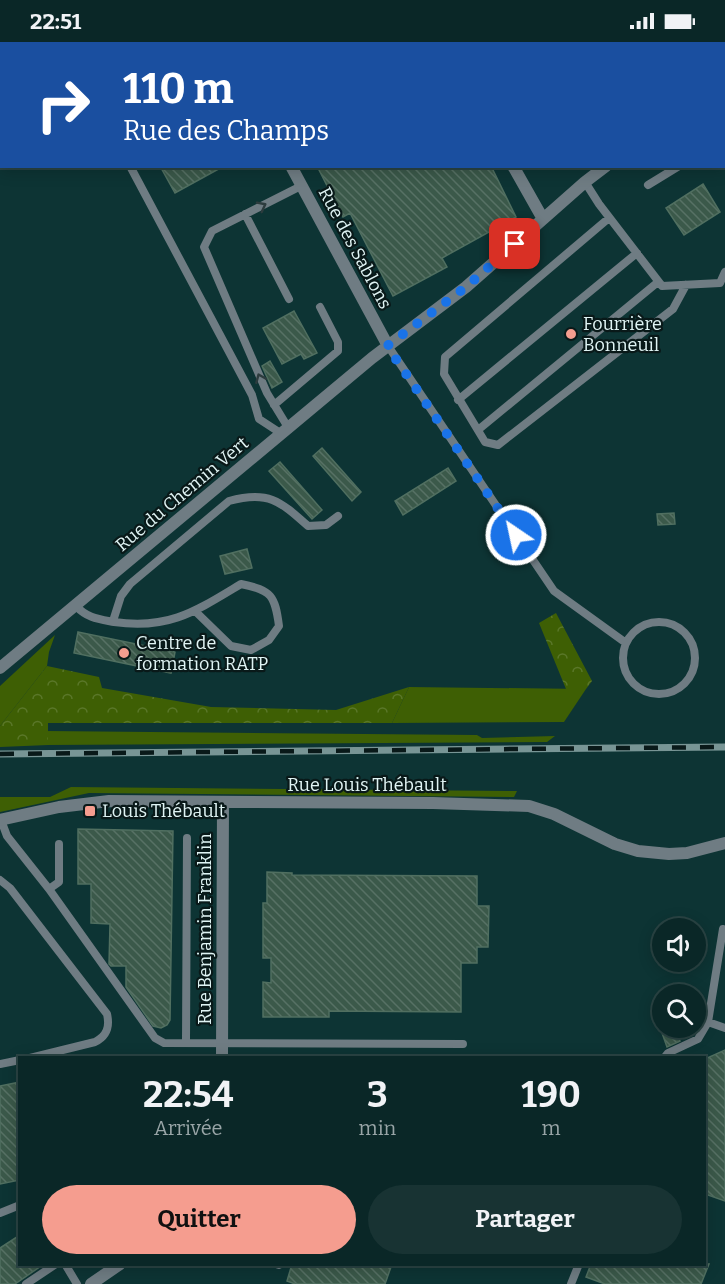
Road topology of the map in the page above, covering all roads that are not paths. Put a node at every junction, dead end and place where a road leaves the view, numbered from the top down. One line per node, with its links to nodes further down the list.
1 (130, 168): 22 (lane)
2 (292, 168): 8 (street, Rue des Sablons)
3 (514, 168): 11 (street)
4 (603, 168): 6 (street, Rue du Chemin Vert)
5 (676, 168): 7 (lane)
6 (585, 182): 10 (lane); 11 (street, Rue du Chemin Vert)
7 (648, 185)
8 (301, 186): 9 (lane, one-way to 8); 18 (street, Rue des Sablons)
9 (245, 214): 16 (lane); 20 (lane, one-way to 9)
10 (609, 218): 12 (lane); 19 (lane)
11 (543, 219): 18 (street, Rue du Chemin Vert)
12 (637, 254): 14 (lane); 19 (lane)
13 (725, 273): 15 (lane)
14 (658, 282): 15 (lane); 21 (lane)
15 (686, 285): 21 (lane)
16 (289, 299)
17 (320, 307): 20 (lane)
18 (387, 346): 22 (street, Rue du Chemin Vert); 27 (lane)
19 (458, 400): 21 (lane)
20 (274, 405): 22 (lane)
21 (478, 430)
22 (285, 431): 24 (street, Rue du Chemin Vert)
23 (338, 516): 26 (lane)
24 (76, 606): 26 (lane); 28 (street, Rue du Chemin Vert)
25 (195, 611): 25 (lane); 26 (lane)
26 (113, 621)
27 (626, 643): 27 (lane)
28 (0, 668)
29 (223, 802): 30 (street, Rue Louis Thébault); 32 (street, Rue Louis Thébault); 39 (street, Rue Benjamin Franklin)
30 (0, 820): 35 (lane)
31 (187, 838): 40 (lane)
32 (725, 843)
33 (58, 844): 35 (lane)
34 (0, 880): 42 (lane)
35 (49, 889): 40 (lane)
36 (723, 930): 37 (lane)
37 (708, 1022): 38 (lane); 44 (lane)
38 (725, 1028)
39 (222, 1042): 40 (lane); 41 (lane); 43 (street, Rue Benjamin Franklin)
40 (186, 1043)
41 (463, 1044)
42 (38, 1056)
43 (222, 1056)
44 (666, 1056)
45 (18, 1060): 46 (lane)
46 (0, 1064)
47 (18, 1206): 48 (lane)
48 (0, 1213)
49 (53, 1266): 53 (lane)
50 (66, 1266): 54 (lane)
51 (578, 1266): 56 (lane)
52 (105, 1269): 55 (street)
53 (26, 1284)
54 (77, 1284)
55 (91, 1284)
56 (571, 1284)

